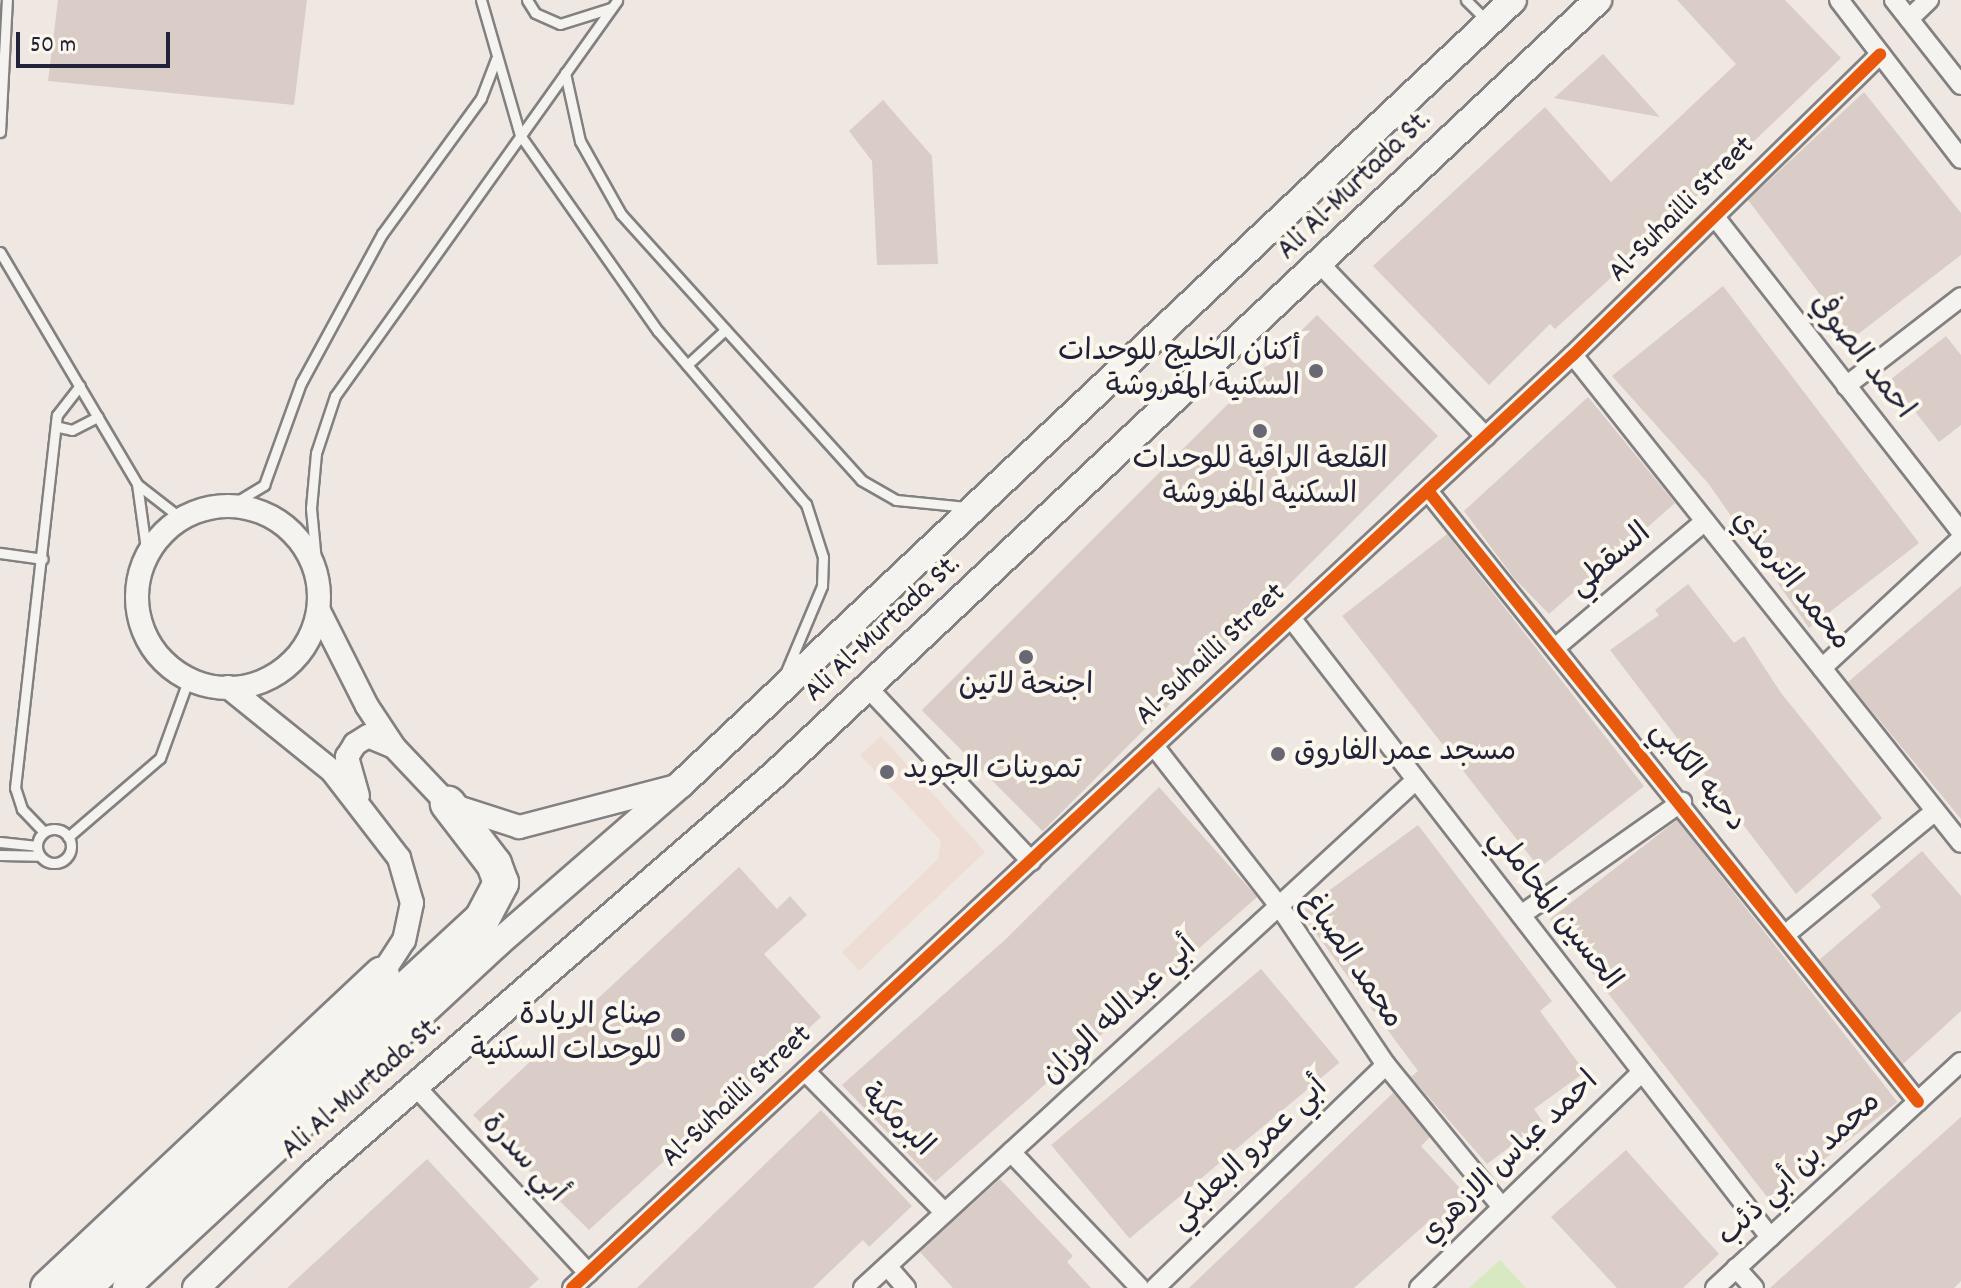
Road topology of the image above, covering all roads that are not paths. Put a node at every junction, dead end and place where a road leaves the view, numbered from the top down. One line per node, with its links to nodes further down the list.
1 (7, 0): 17 (lane)
2 (481, 0): 14 (lane)
3 (527, 0): 10 (lane)
4 (1466, 0): 12 (lane)
5 (1513, 0): 12 (main road, Ali Al-Murtada St.)
6 (1598, 0): 22 (main road, Ali Al-Murtada St.)
7 (1839, 0): 13 (street)
8 (1894, 0): 11 (street)
9 (1929, 0): 11 (street)
10 (615, 4): 15 (lane)
11 (1909, 19): 16 (street)
12 (1489, 23): 35 (main road, Ali Al-Murtada St.)
13 (1880, 54): 19 (street); 20 (street, Al-Suhailli Street)
14 (496, 59): 18 (lane); 34 (lane)
15 (565, 73): 18 (lane); 24 (lane)
16 (1961, 85)
17 (0, 132)
18 (520, 135): 26 (lane); 43 (lane)
19 (1961, 159)
20 (1715, 217): 25 (street, Al-Suhailli Street); 28 (street, احمد الصوفي)
21 (0, 252): 27 (lane)
22 (1321, 265): 31 (street); 50 (main road, Ali Al-Murtada St.)
23 (1961, 297): 28 (street)
24 (725, 330): 26 (lane); 35 (lane)
25 (1573, 355): 31 (street, Al-Suhailli Street); 37 (street, محمد الترمذي)
26 (687, 365): 51 (lane)
27 (80, 386): 29 (lane); 30 (lane)
28 (1846, 386): 38 (street, احمد الصوفي)
29 (98, 417): 30 (lane); 32 (lane)
30 (59, 427): 42 (lane)
31 (1486, 437): 33 (street, Al-Suhailli Street)
32 (137, 484): 36 (lane); 41 (lane)
33 (1428, 491): 45 (street, Al-Suhailli Street); 46 (street, دحيه الكلبي)
34 (231, 505): 36 (street); 43 (street)
35 (975, 508): 51 (main road, Ali Al-Murtada St.)
36 (182, 519): 41 (street)
37 (1705, 521): 46 (street, السقطي); 47 (street, محمد الترمذي)
38 (1961, 532)
39 (1961, 539): 47 (street)
40 (0, 553): 42 (lane)
41 (147, 556): 48 (street)
42 (43, 559): 60 (lane)
43 (317, 572): 44 (street)
44 (319, 611): 49 (street); 53 (street)
45 (1291, 618): 52 (street, Al-Suhailli Street); 54 (street, الحسين المحاملي)
46 (1556, 647): 56 (street, دحيه الكلبي)
47 (1822, 668): 59 (street, محمد الترمذي)
48 (189, 678): 49 (street); 61 (lane)
49 (228, 687): 58 (street)
50 (868, 688): 66 (street); 75 (main road, Ali Al-Murtada St.)
51 (776, 695): 55 (main road, Ali Al-Murtada St.)
52 (1154, 746): 66 (street, Al-Suhailli Street); 67 (street, محمد الصباغ)
53 (394, 747): 57 (street); 58 (street)
54 (1416, 780): 67 (street, أبي عبدالله الوزان); 68 (street, الحسين المحاملي)
55 (681, 784): 57 (street); 86 (main road, Ali Al-Murtada St.)
56 (1682, 802): 68 (street); 69 (street, دحيه الكلبي)
57 (448, 804): 85 (highway)
58 (360, 807): 70 (street)
59 (1935, 811): 63 (street, محمد الترمذي); 69 (street)
60 (44, 832): 61 (lane); 64 (lane)
61 (68, 837): 64 (lane)
62 (0, 842): 64 (lane)
63 (1961, 843)
64 (38, 851): 65 (lane)
65 (0, 855)
66 (1031, 861): 73 (street, Al-Suhailli Street)
67 (1279, 906): 72 (street, محمد الصباغ); 77 (street, أبي عبدالله الوزان)
68 (1521, 915): 74 (street, الحسين المحاملي)
69 (1786, 934): 76 (street, دحيه الكلبي)
70 (382, 974): 84 (highway)
71 (1961, 1062): 76 (street, محمد بن أبي ذئب)
72 (1386, 1065): 78 (street, محمد الصباغ); 92 (street, أبي عمرو البعلبكي)
73 (805, 1071): 79 (street, البرمكية); 83 (street, Al-Suhailli Street)
74 (1642, 1072): 78 (street, احمد عباس الازهري); 80 (street, الحسين المحاملي)
75 (415, 1086): 83 (street, أبي سدرة); 87 (main road, Ali Al-Murtada St.)
76 (1918, 1102): 80 (street, محمد بن أبي ذئب)
77 (1011, 1152): 79 (street, أبي عبدالله الوزان); 91 (street)
78 (1502, 1207): 93 (street, احمد عباس الازهري)
79 (945, 1213): 81 (street, أبي عبدالله الوزان)
80 (1770, 1237): 82 (street, محمد بن أبي ذئب)
81 (887, 1266): 89 (street, أبي عبدالله الوزان); 90 (street)
82 (1736, 1268): 94 (street, محمد بن أبي ذئب); 95 (street)
83 (588, 1273): 88 (street, Al-Suhailli Street)
84 (48, 1288)
85 (83, 1288)
86 (126, 1288)
87 (196, 1288)
88 (572, 1288)
89 (863, 1288)
90 (906, 1288)
91 (1140, 1288)
92 (1155, 1288)
93 (1419, 1288)
94 (1715, 1288)
95 (1754, 1288)

